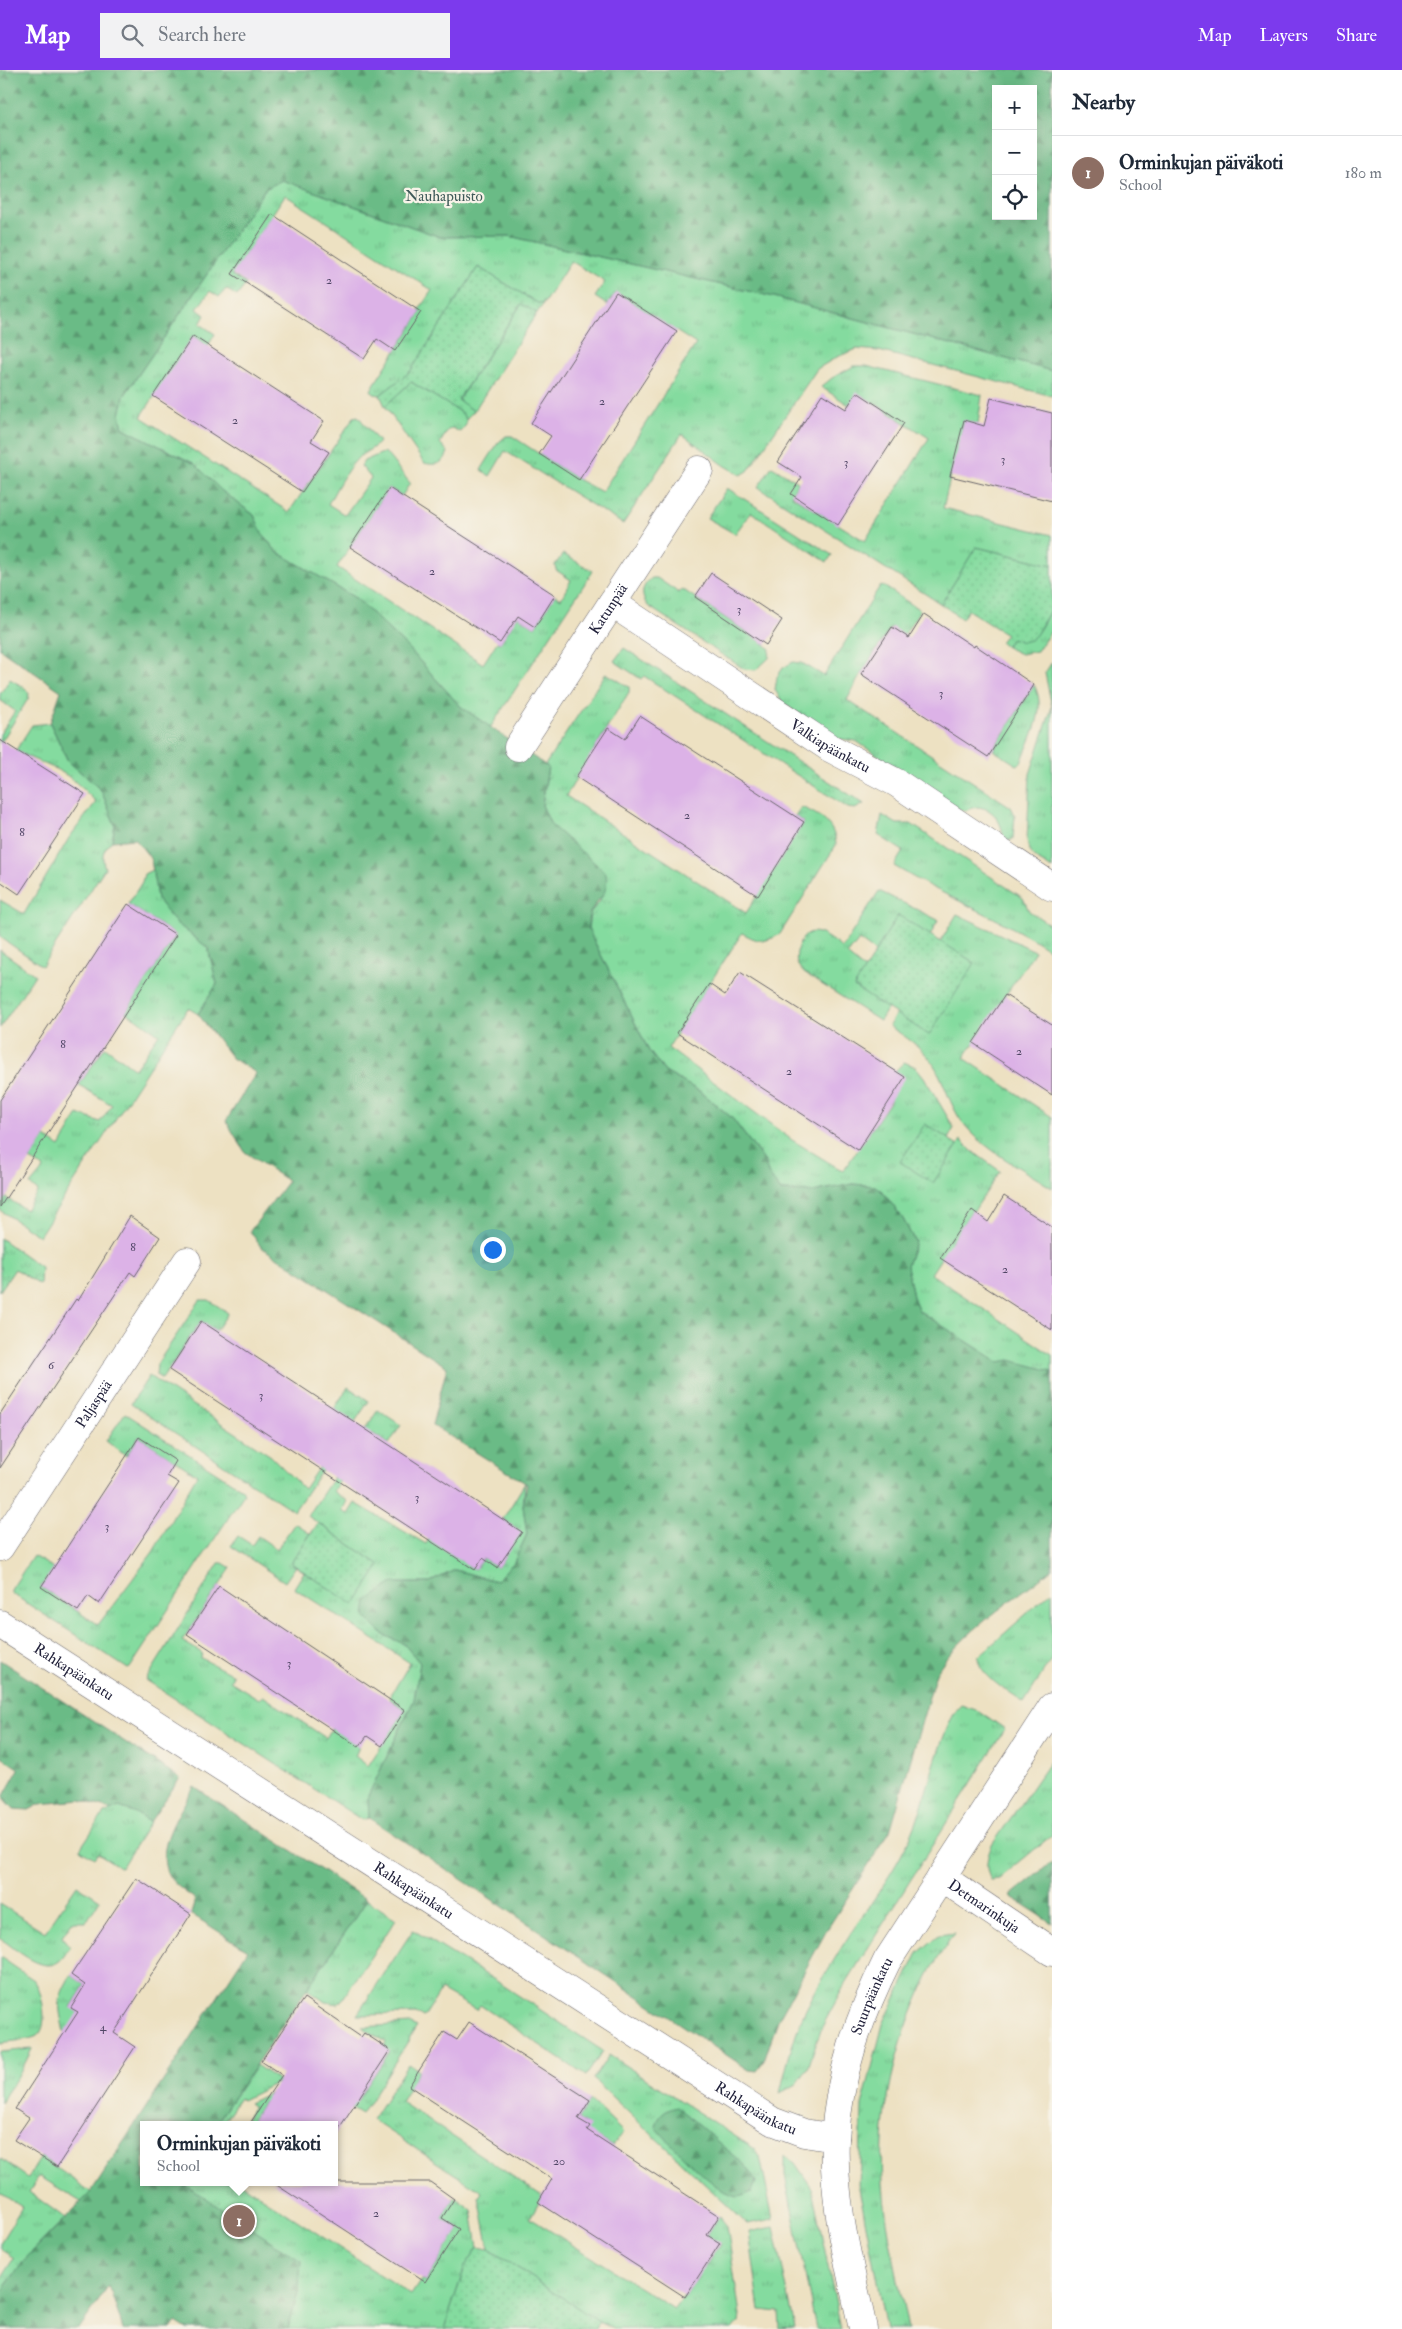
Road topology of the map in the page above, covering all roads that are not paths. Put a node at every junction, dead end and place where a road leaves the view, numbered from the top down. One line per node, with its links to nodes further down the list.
1 (698, 470): 2 (street, Katunpää)
2 (612, 603): 3 (street, Katunpää); 4 (street, Valkiapäänkatu)
3 (518, 747)
4 (1052, 887)
5 (186, 1261): 6 (street, Paljaspää)
6 (0, 1547)
7 (0, 1624): 11 (street, Rahkapäänkatu)
8 (1049, 1711): 9 (street, Suurpäänkatu)
9 (941, 1877): 10 (street, Detmarinkuja); 11 (street, Suurpäänkatu)
10 (1052, 1952)
11 (835, 2138): 12 (street, Suurpäänkatu)
12 (863, 2329)

